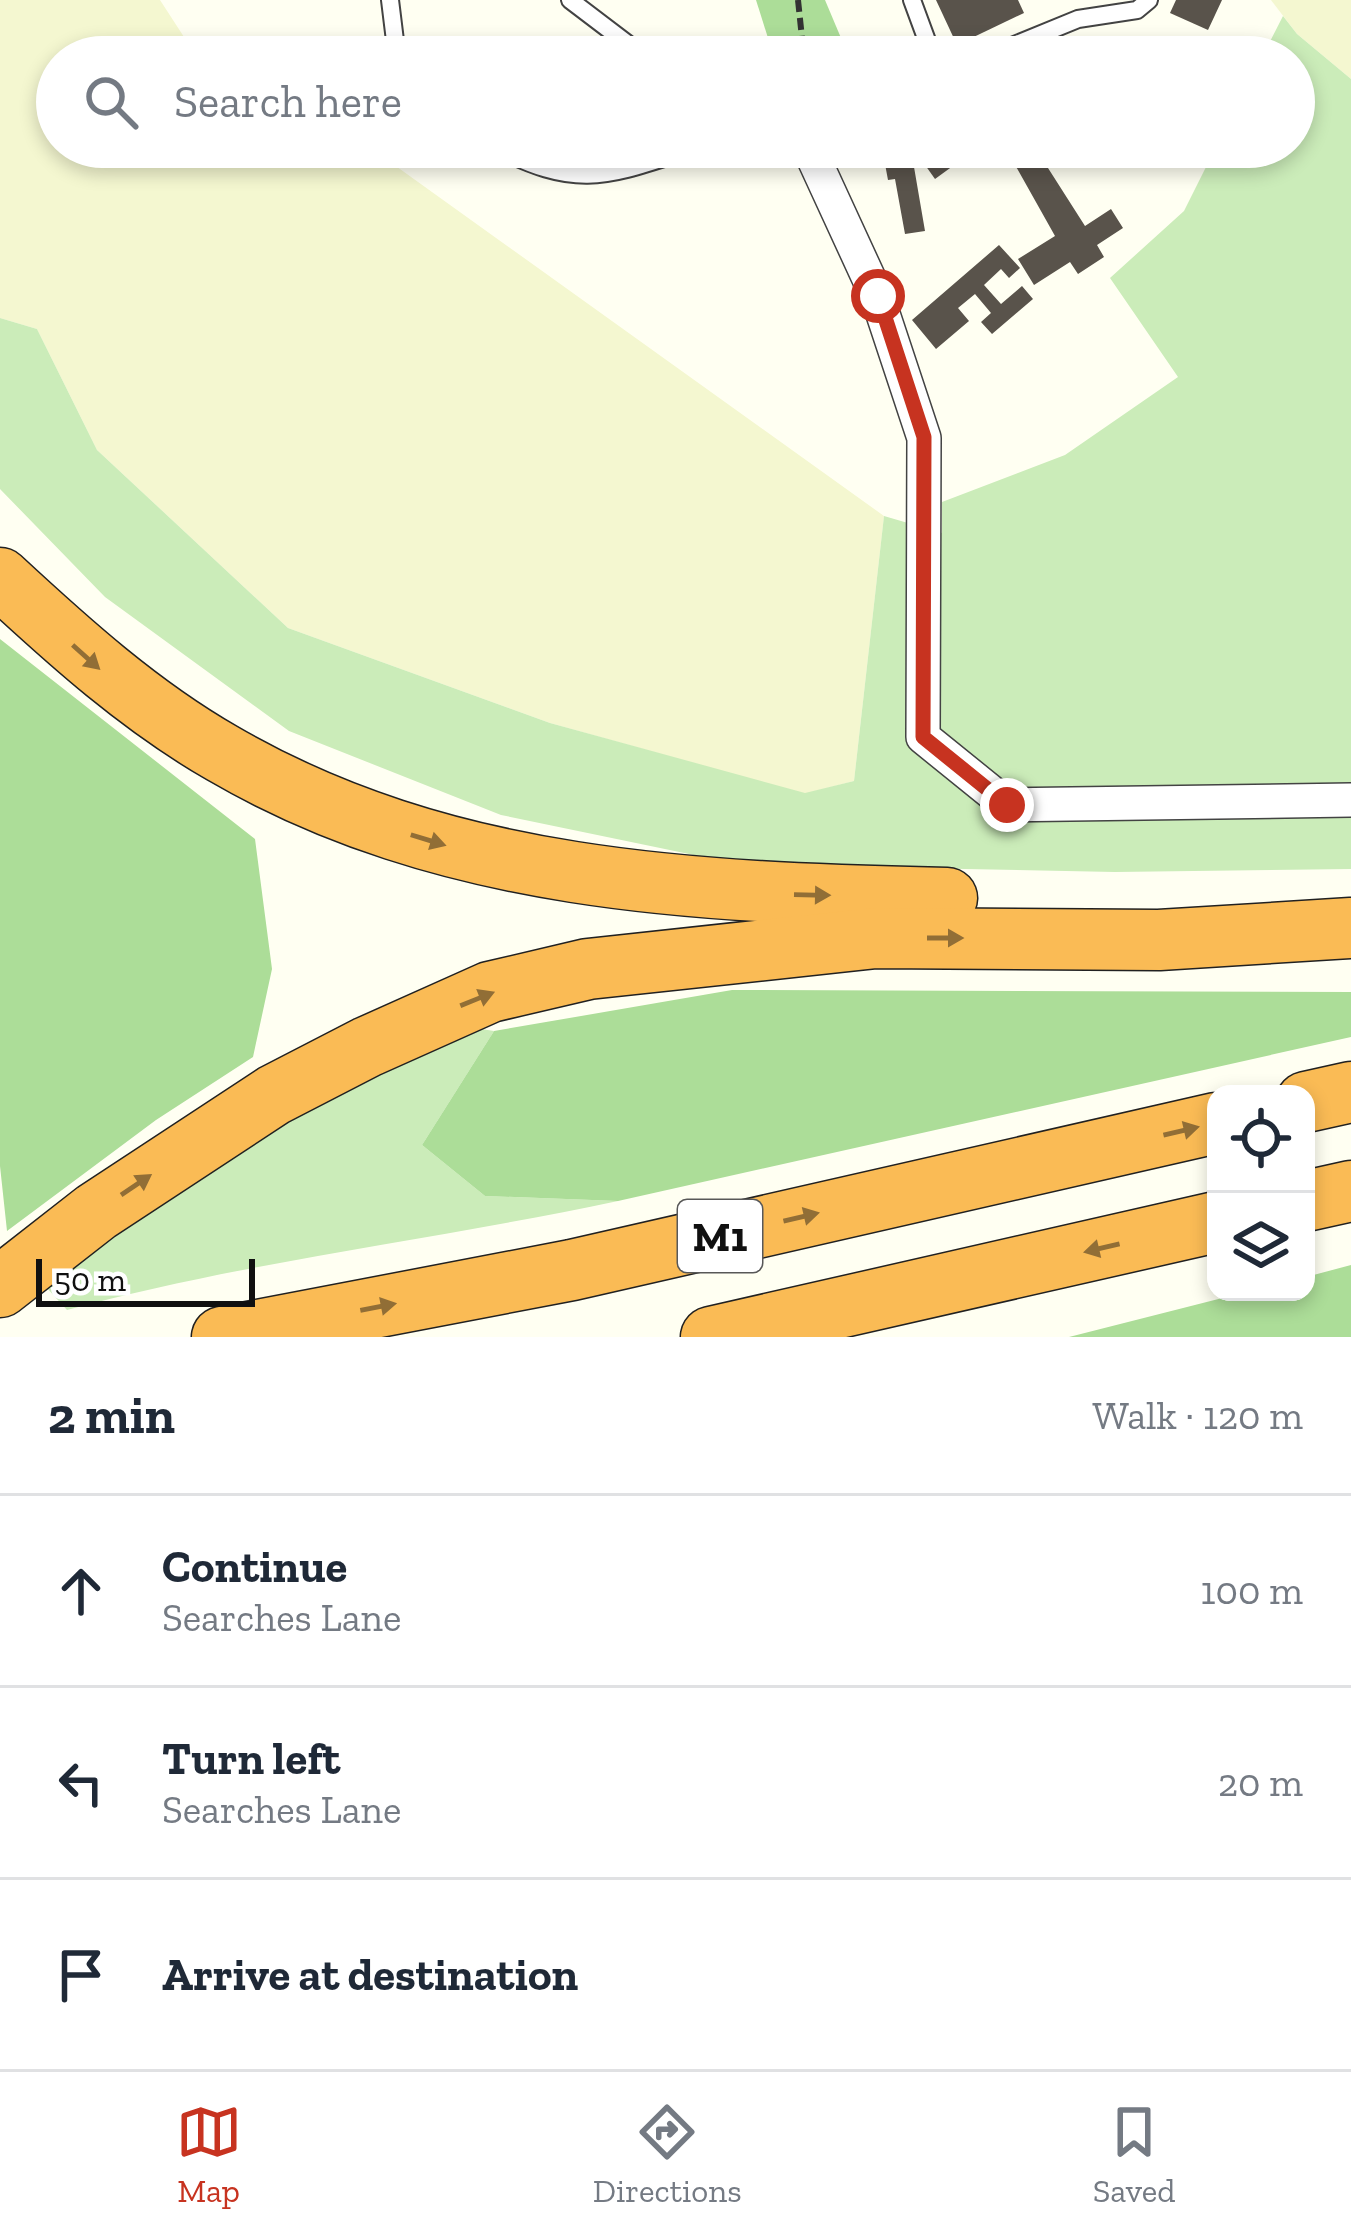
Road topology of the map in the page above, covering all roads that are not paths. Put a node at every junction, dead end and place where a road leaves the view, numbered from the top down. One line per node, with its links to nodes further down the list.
1 (390, 0): 5 (lane)
2 (570, 0): 6 (lane)
3 (912, 0): 7 (lane)
4 (1149, 0): 8 (lane)
5 (395, 36)
6 (617, 36)
7 (925, 36)
8 (1036, 36)
9 (535, 168): 10 (lane)
10 (623, 168)
11 (827, 168): 13 (street)
12 (0, 578): 14 (highway, one-way to 14)
13 (1351, 800)
14 (1351, 917)
15 (1351, 928): 22 (highway, one-way to 15)
16 (1351, 1092): 17 (highway)
17 (1315, 1100)
18 (1207, 1125): 23 (highway, M1, one-way to 18)
19 (1351, 1191): 20 (highway)
20 (1315, 1199)
21 (1207, 1224): 24 (highway, M1, one-way to 24)
22 (21, 1271)
23 (222, 1337)
24 (711, 1337)

